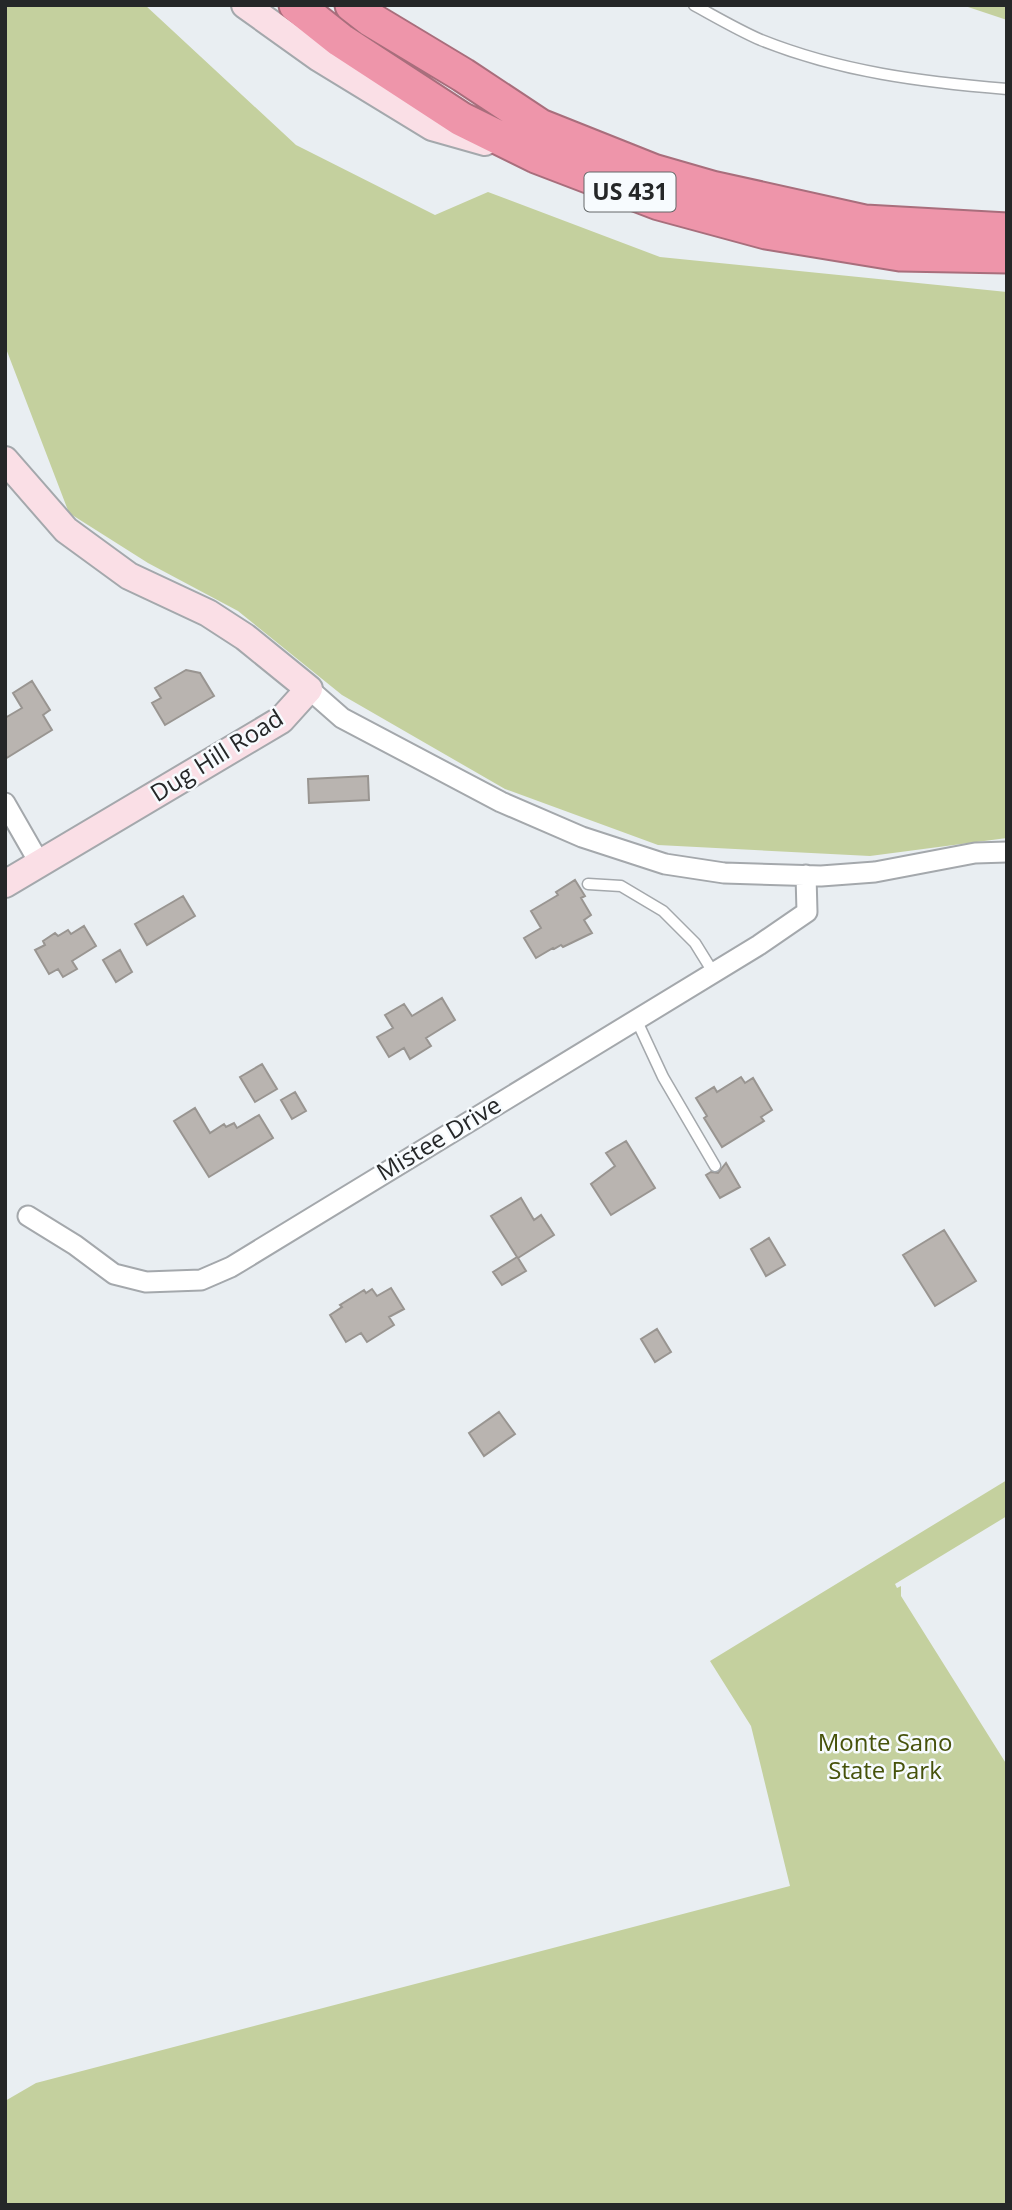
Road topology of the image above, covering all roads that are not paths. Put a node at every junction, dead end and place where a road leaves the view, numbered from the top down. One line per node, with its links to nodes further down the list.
1 (245, 5): 6 (street)
2 (296, 5): 6 (highway, US 431)
3 (352, 5): 7 (highway, US 431)
4 (694, 5): 5 (lane)
5 (1007, 89)
6 (536, 156): 8 (highway, US 431)
7 (1007, 230)
8 (1007, 256)
9 (5, 460): 10 (street, Dug Hill Road)
10 (309, 689): 13 (street, Dug Hill Road); 14 (street)
11 (5, 803): 13 (street)
12 (1007, 852): 14 (street)
13 (40, 864): 15 (street, Dug Hill Road)
14 (806, 876): 17 (street, Mistee Drive)
15 (5, 884)
16 (588, 884): 17 (lane)
17 (713, 972): 18 (street, Mistee Drive)
18 (636, 1019): 19 (lane); 20 (street, Mistee Drive)
19 (715, 1166)
20 (28, 1216)

